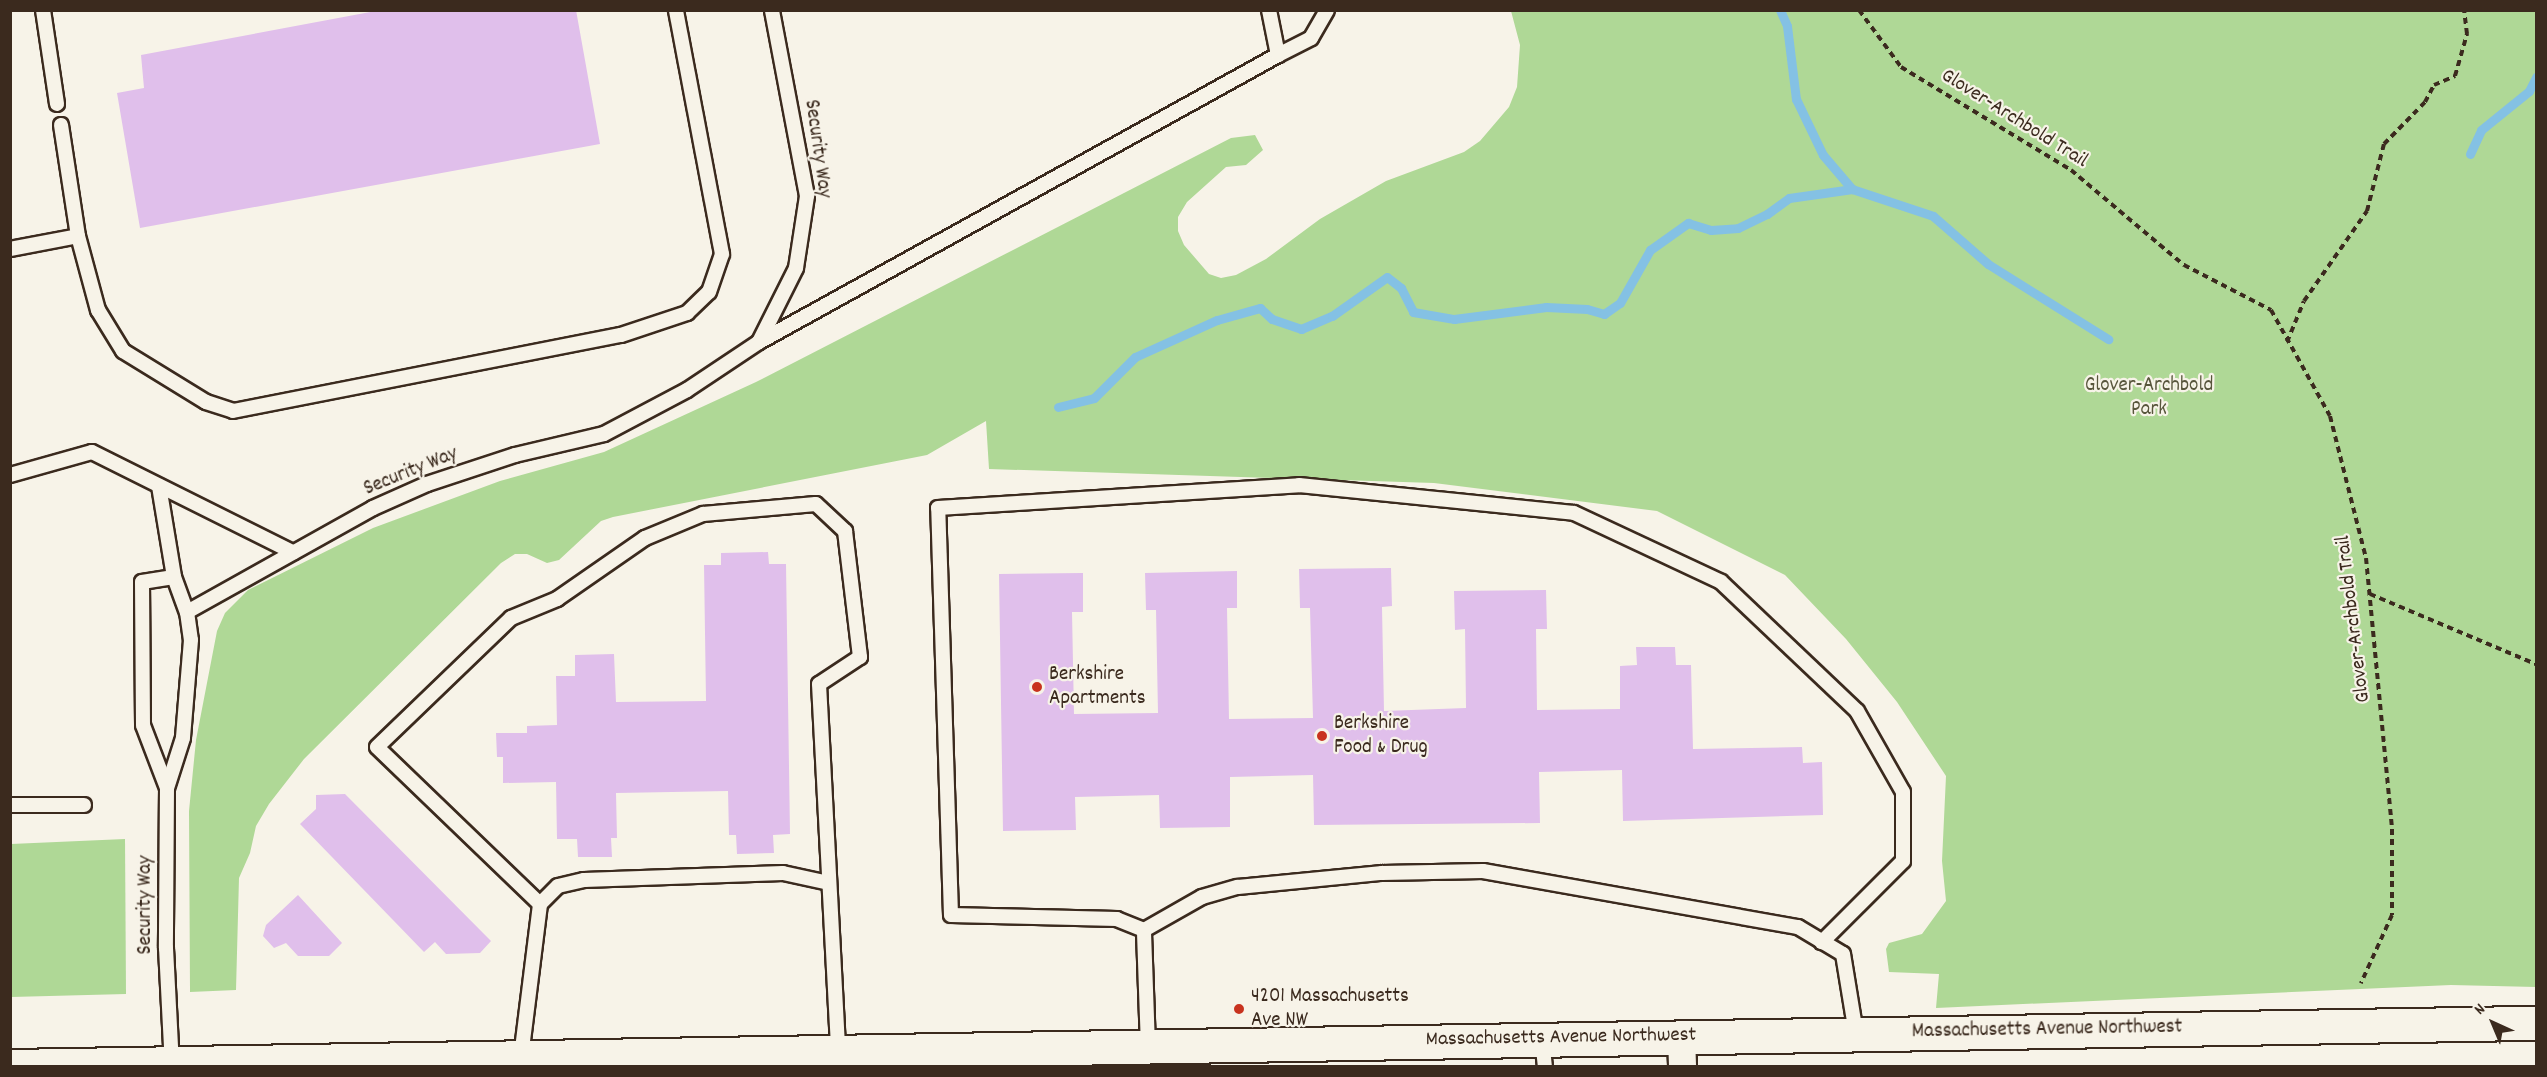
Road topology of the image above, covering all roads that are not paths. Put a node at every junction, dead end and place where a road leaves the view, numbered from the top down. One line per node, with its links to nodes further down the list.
1 (43, 10): 7 (lane)
2 (676, 10): 9 (lane)
3 (772, 10): 11 (lane, Security Way)
4 (1269, 10): 6 (lane)
5 (1327, 10): 6 (lane)
6 (1278, 55): 11 (lane)
7 (57, 104)
8 (61, 125): 9 (lane)
9 (78, 236): 10 (lane)
10 (10, 249)
11 (759, 342): 14 (lane, Security Way)
12 (10, 475): 13 (lane)
13 (159, 486): 14 (lane); 15 (lane)
14 (293, 552): 16 (lane, Security Way)
15 (174, 577): 16 (lane); 17 (lane)
16 (186, 612): 17 (lane, Security Way)
17 (167, 788): 33 (lane, Security Way)
18 (10, 805): 19 (lane)
19 (84, 805)
20 (829, 883): 21 (lane); 21 (lane); 28 (lane)
21 (540, 904): 30 (lane)
22 (1143, 930): 23 (lane); 23 (lane); 26 (lane)
23 (1822, 942): 25 (lane)
24 (2536, 1023): 25 (main road, Massachusetts Avenue Northwest)
25 (1856, 1033): 27 (main road, Massachusetts Avenue Northwest)
26 (1148, 1047): 28 (main road, Massachusetts Avenue Northwest); 29 (main road, Massachusetts Avenue Northwest)
27 (1681, 1051): 29 (main road, Massachusetts Avenue Northwest)
28 (838, 1053): 30 (main road, Massachusetts Avenue Northwest)
29 (1543, 1053)
30 (521, 1059): 31 (main road, Massachusetts Avenue Northwest)
31 (339, 1065): 33 (main road, Massachusetts Avenue Northwest)
32 (10, 1066): 33 (main road, Massachusetts Avenue Northwest)
33 (172, 1066)

